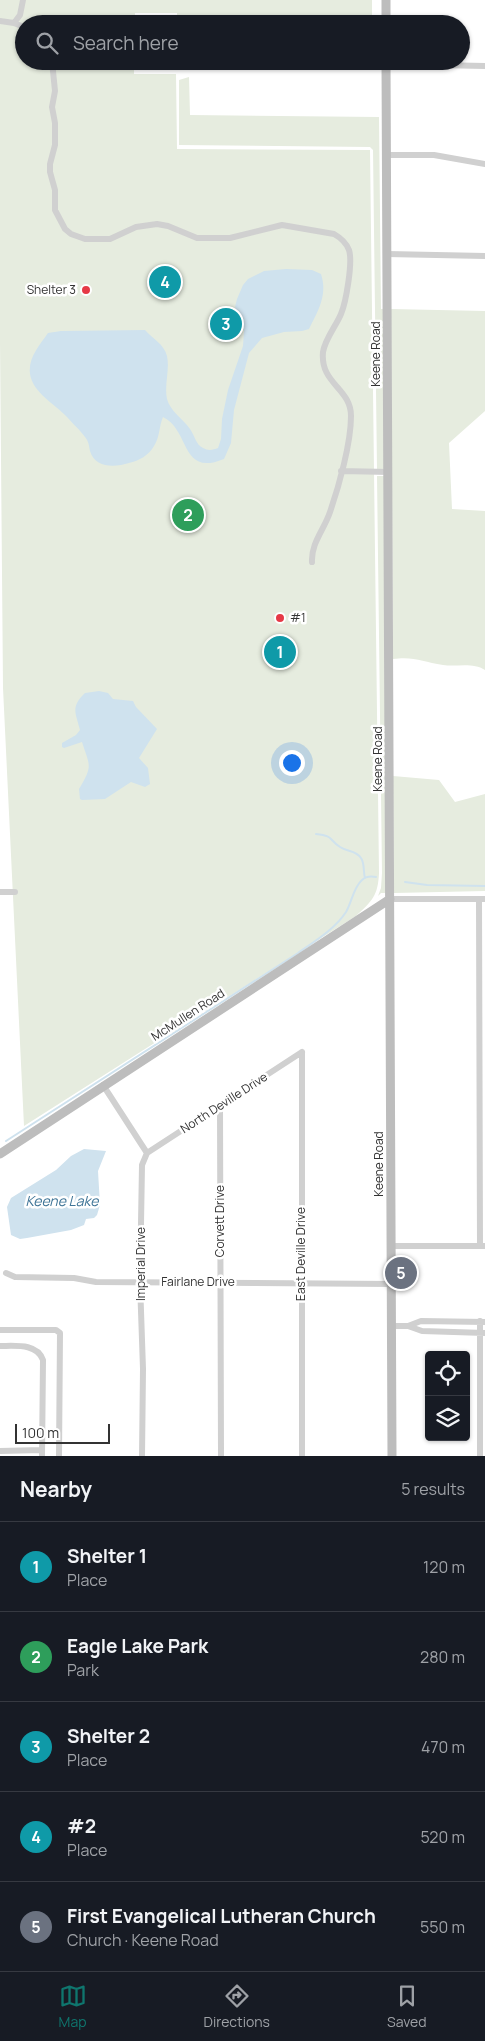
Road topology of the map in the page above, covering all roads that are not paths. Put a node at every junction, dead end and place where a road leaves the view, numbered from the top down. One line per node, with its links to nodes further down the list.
1 (23, 0): 3 (street)
2 (386, 0): 4 (main road)
3 (20, 15)
4 (386, 15)
5 (0, 21): 6 (street)
6 (14, 23)
7 (470, 66): 8 (street)
8 (485, 66)
9 (53, 70): 15 (street)
10 (386, 70): 11 (main road, Keene Road)
11 (387, 155): 12 (street); 13 (main road, Keene Road)
12 (485, 164)
13 (388, 254): 14 (street); 16 (main road, Keene Road)
14 (485, 256)
15 (341, 471): 16 (street); 17 (street)
16 (389, 472): 20 (main road, Keene Road)
17 (312, 562)
18 (0, 892): 19 (street)
19 (15, 892)
20 (390, 899): 21 (street); 23 (main road, McMullen Road); 27 (main road, Keene Road)
21 (482, 899): 28 (street)
22 (302, 1052): 24 (street, North Deville Drive); 32 (street, East Deville Drive)
23 (103, 1085): 25 (street); 26 (main road, McMullen Road)
24 (220, 1106): 25 (street, North Deville Drive); 31 (street, Corvett Drive)
25 (147, 1153): 30 (street, Imperial Drive)
26 (0, 1154)
27 (392, 1246): 28 (street); 33 (main road, Keene Road)
28 (482, 1246)
29 (6, 1273): 30 (street, Fairlane Drive)
30 (140, 1282): 31 (street, Fairlane Drive); 43 (street, Imperial Drive)
31 (220, 1282): 32 (street, Fairlane Drive); 44 (street, Corvett Drive)
32 (301, 1283): 33 (street, Fairlane Drive); 45 (street, East Deville Drive)
33 (392, 1284): 35 (main road, Keene Road)
34 (482, 1322): 36 (street); 38 (street)
35 (392, 1326): 36 (street); 46 (main road, Keene Road)
36 (408, 1326): 38 (street)
37 (0, 1330): 42 (street)
38 (482, 1332): 47 (street)
39 (0, 1346): 41 (street)
40 (0, 1451): 41 (street)
41 (42, 1453)
42 (59, 1456)
43 (142, 1456)
44 (221, 1456)
45 (302, 1456)
46 (392, 1456)
47 (480, 1456)

